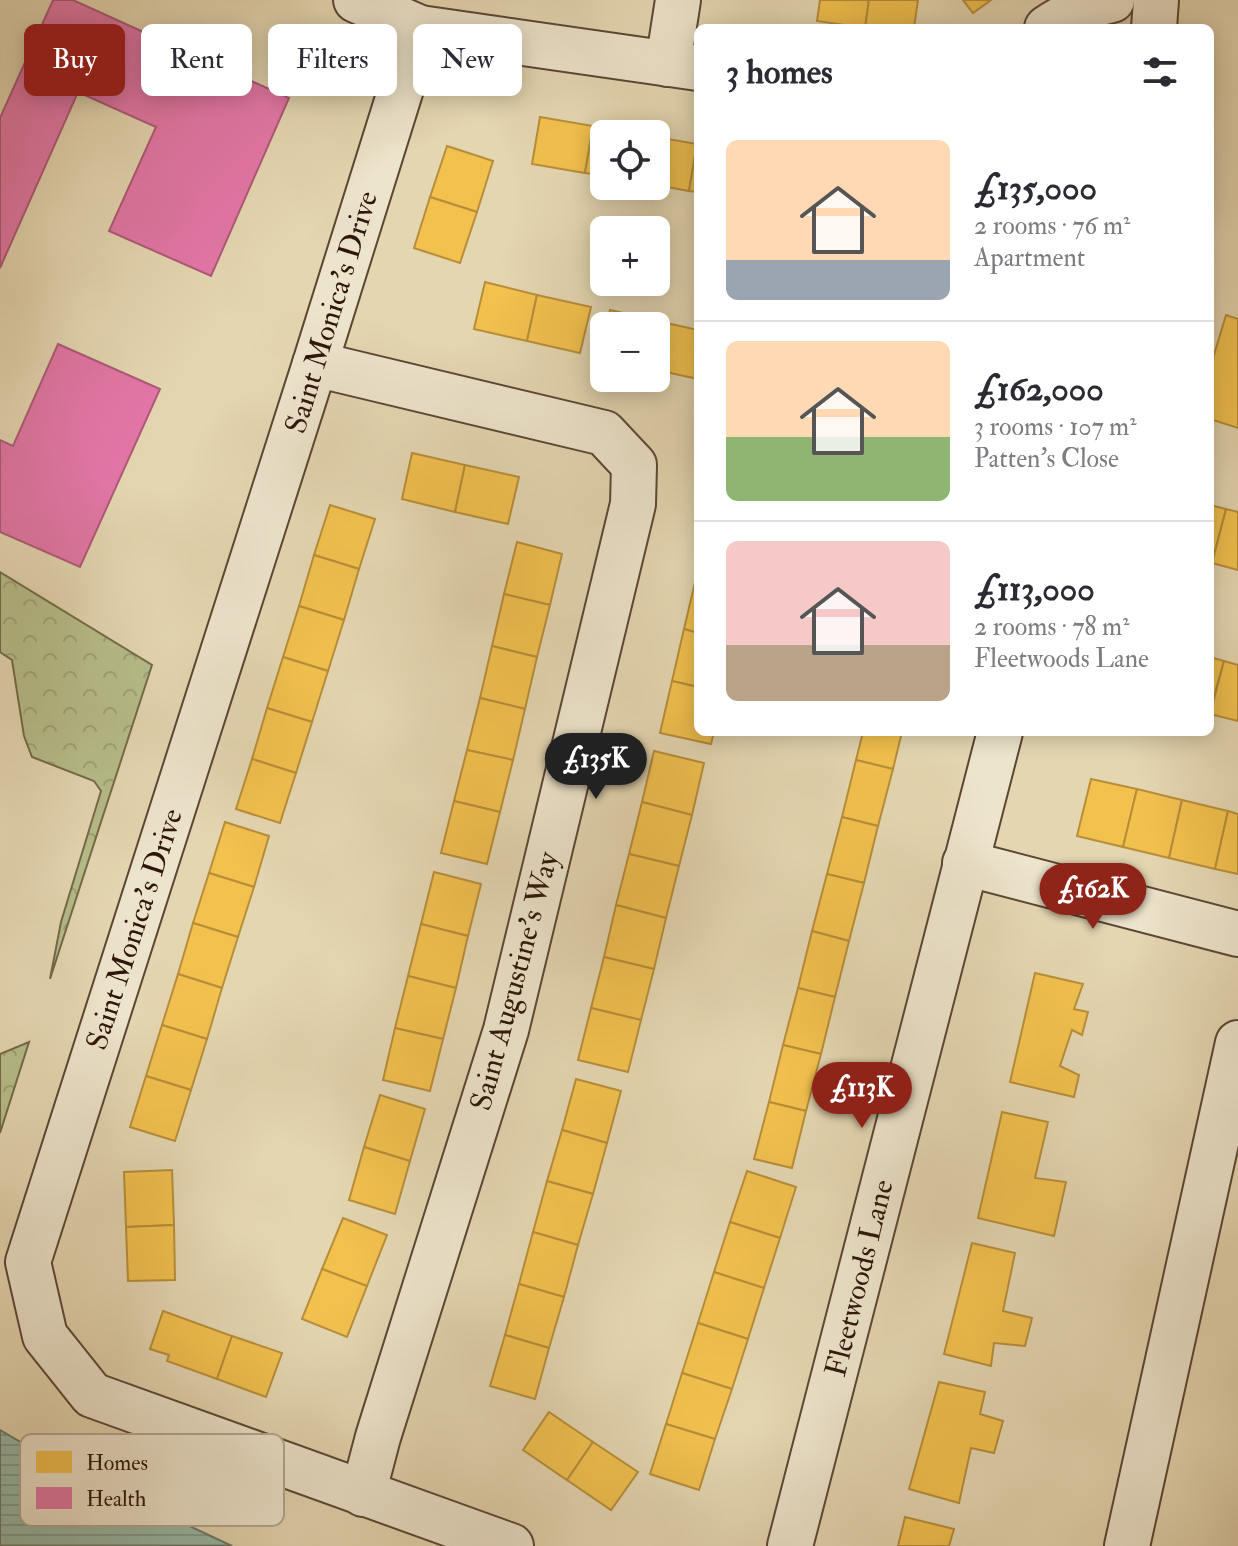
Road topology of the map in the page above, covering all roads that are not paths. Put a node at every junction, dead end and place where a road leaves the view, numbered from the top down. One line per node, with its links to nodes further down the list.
1 (356, 0): 7 (street)
2 (678, 0): 10 (street)
3 (1112, 0): 5 (street)
4 (1156, 0): 6 (street)
5 (1053, 24)
6 (1154, 24)
7 (413, 25)
8 (522, 43): 10 (street)
9 (413, 50): 11 (street, Saint Monica's Drive)
10 (683, 66)
11 (315, 364): 16 (street, Saint Monica's Drive); 18 (street, Saint Augustine's Way)
12 (999, 736): 13 (street, Fleetwoods Lane)
13 (965, 863): 14 (street); 20 (street, Fleetwoods Lane)
14 (1238, 934)
15 (1238, 1043): 21 (street)
16 (199, 1434)
17 (284, 1465): 18 (street, Saint Monica's Drive)
18 (363, 1494): 19 (street, Saint Monica's Drive)
19 (511, 1546)
20 (790, 1546)
21 (1127, 1546)

